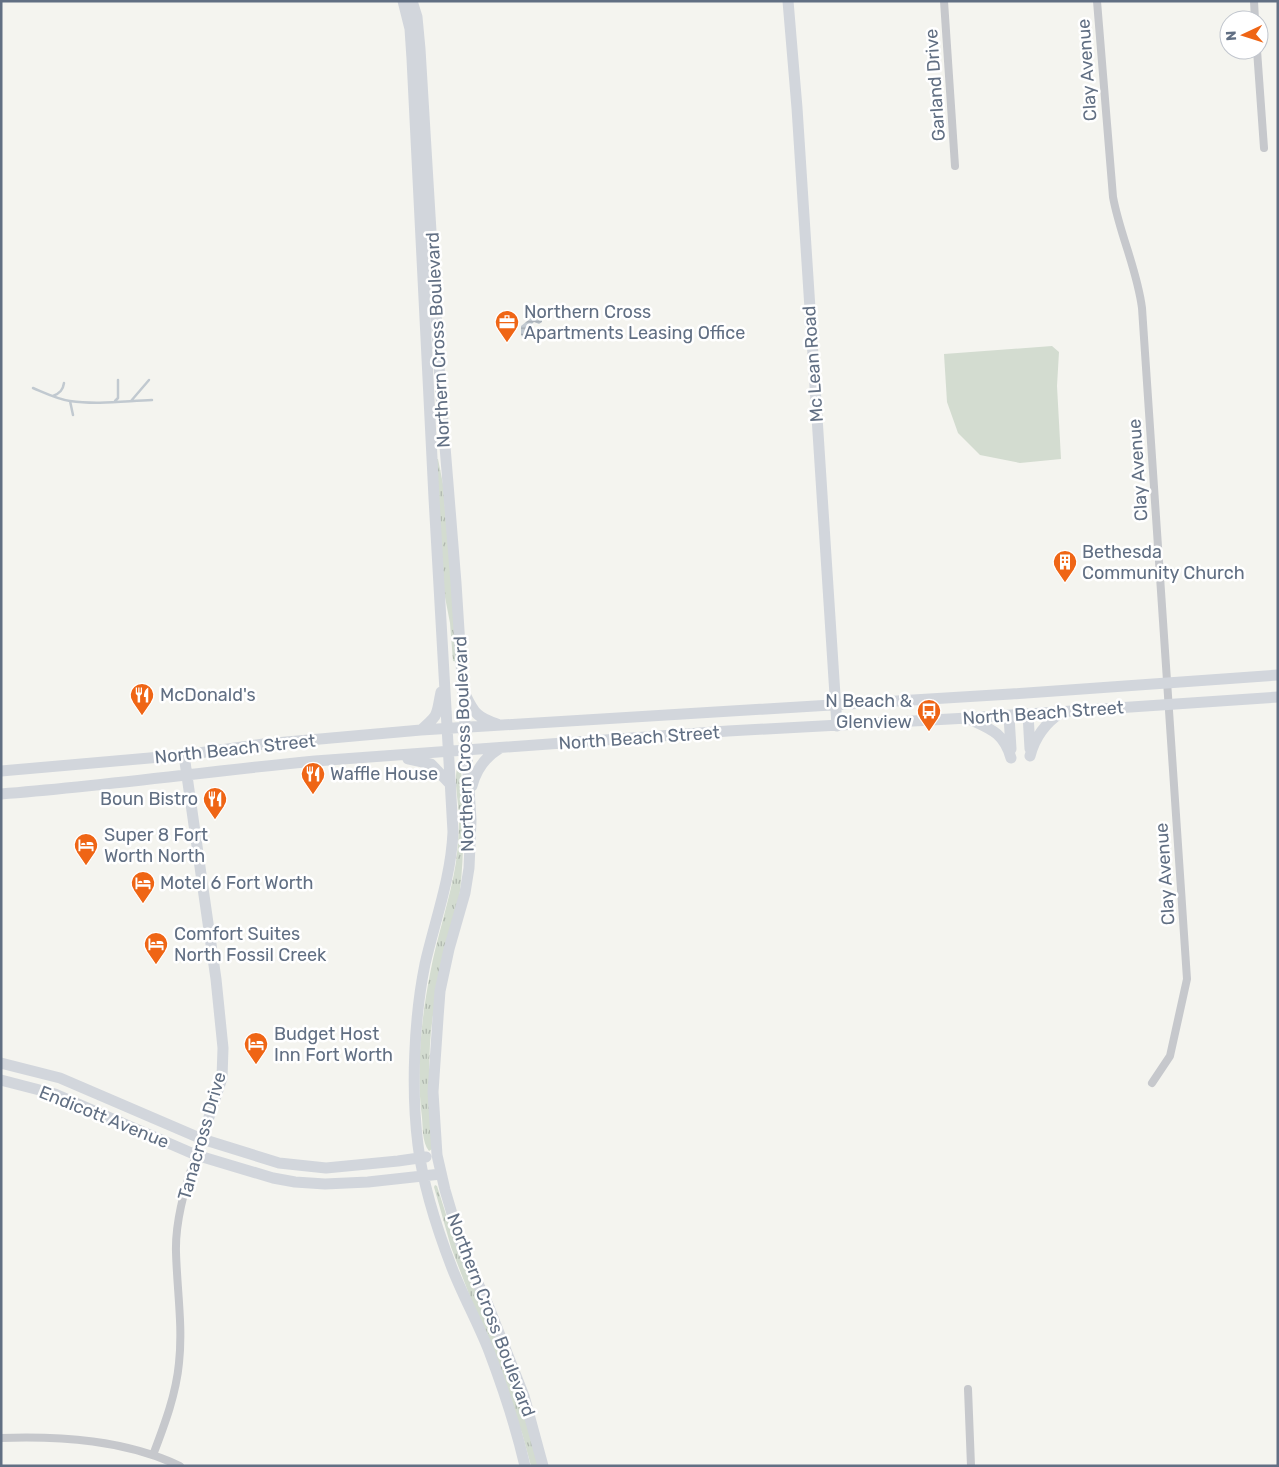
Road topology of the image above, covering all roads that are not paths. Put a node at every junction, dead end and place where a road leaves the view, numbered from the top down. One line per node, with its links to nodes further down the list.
1 (403, 1): 9 (street, Northern Cross Boulevard)
2 (412, 1): 9 (street, Northern Cross Boulevard)
3 (788, 1): 15 (street, Mc Lean Road)
4 (944, 1): 8 (street, Garland Drive)
5 (1097, 1): 12 (street, Clay Avenue)
6 (1258, 60): 7 (street)
7 (1264, 148)
8 (955, 166)
9 (434, 381): 11 (street, Northern Cross Boulevard); 13 (street, Northern Cross Boulevard)
10 (1278, 674): 12 (street, North Beach Street)
11 (445, 681): 24 (street, Northern Cross Boulevard); 25 (street)
12 (1168, 682): 15 (street, North Beach Street); 16 (street, Clay Avenue)
13 (464, 692): 21 (street); 23 (street, Northern Cross Boulevard)
14 (1278, 697): 16 (street, North Beach Street)
15 (836, 704): 21 (street, North Beach Street); 22 (street, Mc Lean Road)
16 (1169, 704): 17 (street, North Beach Street); 39 (street, Clay Avenue)
17 (1063, 712): 18 (street, North Beach Street); 18 (street)
18 (1028, 714): 19 (street, North Beach Street)
19 (1009, 716): 20 (street, North Beach Street); 20 (street)
20 (968, 718): 22 (street, North Beach Street)
21 (503, 726): 23 (street, North Beach Street)
22 (837, 726): 26 (street, North Beach Street)
23 (466, 728): 24 (street, North Beach Street); 27 (street, Northern Cross Boulevard)
24 (448, 729): 25 (street, North Beach Street); 28 (street, Northern Cross Boulevard)
25 (421, 730): 29 (street, North Beach Street)
26 (502, 747): 27 (street, North Beach Street); 35 (street)
27 (467, 750): 28 (street, North Beach Street); 35 (street, Northern Cross Boulevard)
28 (450, 751): 30 (street, North Beach Street); 33 (street, Northern Cross Boulevard)
29 (184, 756): 31 (street, North Beach Street); 32 (street, Tanacross Drive)
30 (384, 756): 32 (street, North Beach Street); 33 (street)
31 (1, 771)
32 (187, 776): 34 (street, North Beach Street); 41 (street, Tanacross Drive)
33 (451, 785): 44 (street, Northern Cross Boulevard)
34 (1, 794)
35 (469, 795): 43 (street, Northern Cross Boulevard)
36 (1, 1063): 37 (street, Endicott Avenue)
37 (60, 1078): 40 (street); 41 (street, Endicott Avenue)
38 (1, 1080): 40 (street, Endicott Avenue)
39 (1152, 1084)
40 (55, 1094): 42 (street, Endicott Avenue)
41 (202, 1139): 42 (street, Tanacross Drive); 44 (street, Endicott Avenue)
42 (196, 1155): 46 (street, Endicott Avenue); 49 (street, Tanacross Drive)
43 (437, 1155): 44 (street, Endicott Avenue); 45 (street, Northern Cross Boulevard)
44 (420, 1158): 46 (street, Northern Cross Boulevard)
45 (441, 1174): 46 (street, Endicott Avenue); 52 (street, Northern Cross Boulevard)
46 (424, 1176): 51 (street, Northern Cross Boulevard)
47 (968, 1389): 53 (street)
48 (1, 1438): 49 (street)
49 (153, 1455): 50 (street)
50 (180, 1466)
51 (525, 1466)
52 (543, 1466)
53 (972, 1466)

